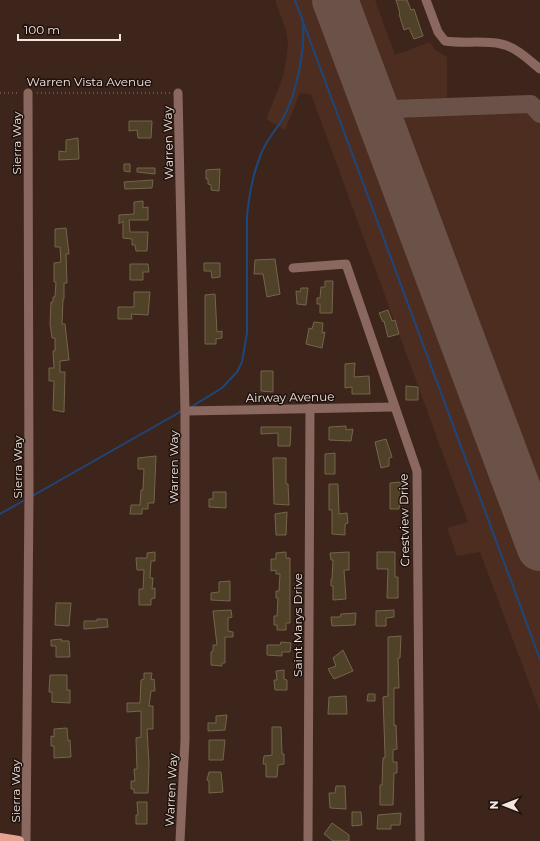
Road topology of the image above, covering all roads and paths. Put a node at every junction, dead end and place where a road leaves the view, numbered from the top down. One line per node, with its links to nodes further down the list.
1 (426, 0): 2 (street)
2 (540, 69)
3 (0, 93): 4 (path, Warren Vista Avenue)
4 (28, 93): 5 (path, Warren Vista Avenue); 12 (street, Sierra Way)
5 (178, 93): 9 (street, Warren Way)
6 (292, 268): 7 (street, Crestview Drive)
7 (394, 407): 8 (street, Airway Avenue); 15 (street, Crestview Drive)
8 (310, 408): 9 (street, Airway Avenue); 14 (street, Saint Marys Drive)
9 (185, 411): 13 (street, Warren Way)
10 (0, 838): 11 (main road)
11 (19, 841)
12 (26, 841)
13 (180, 841)
14 (308, 841)
15 (420, 841)

